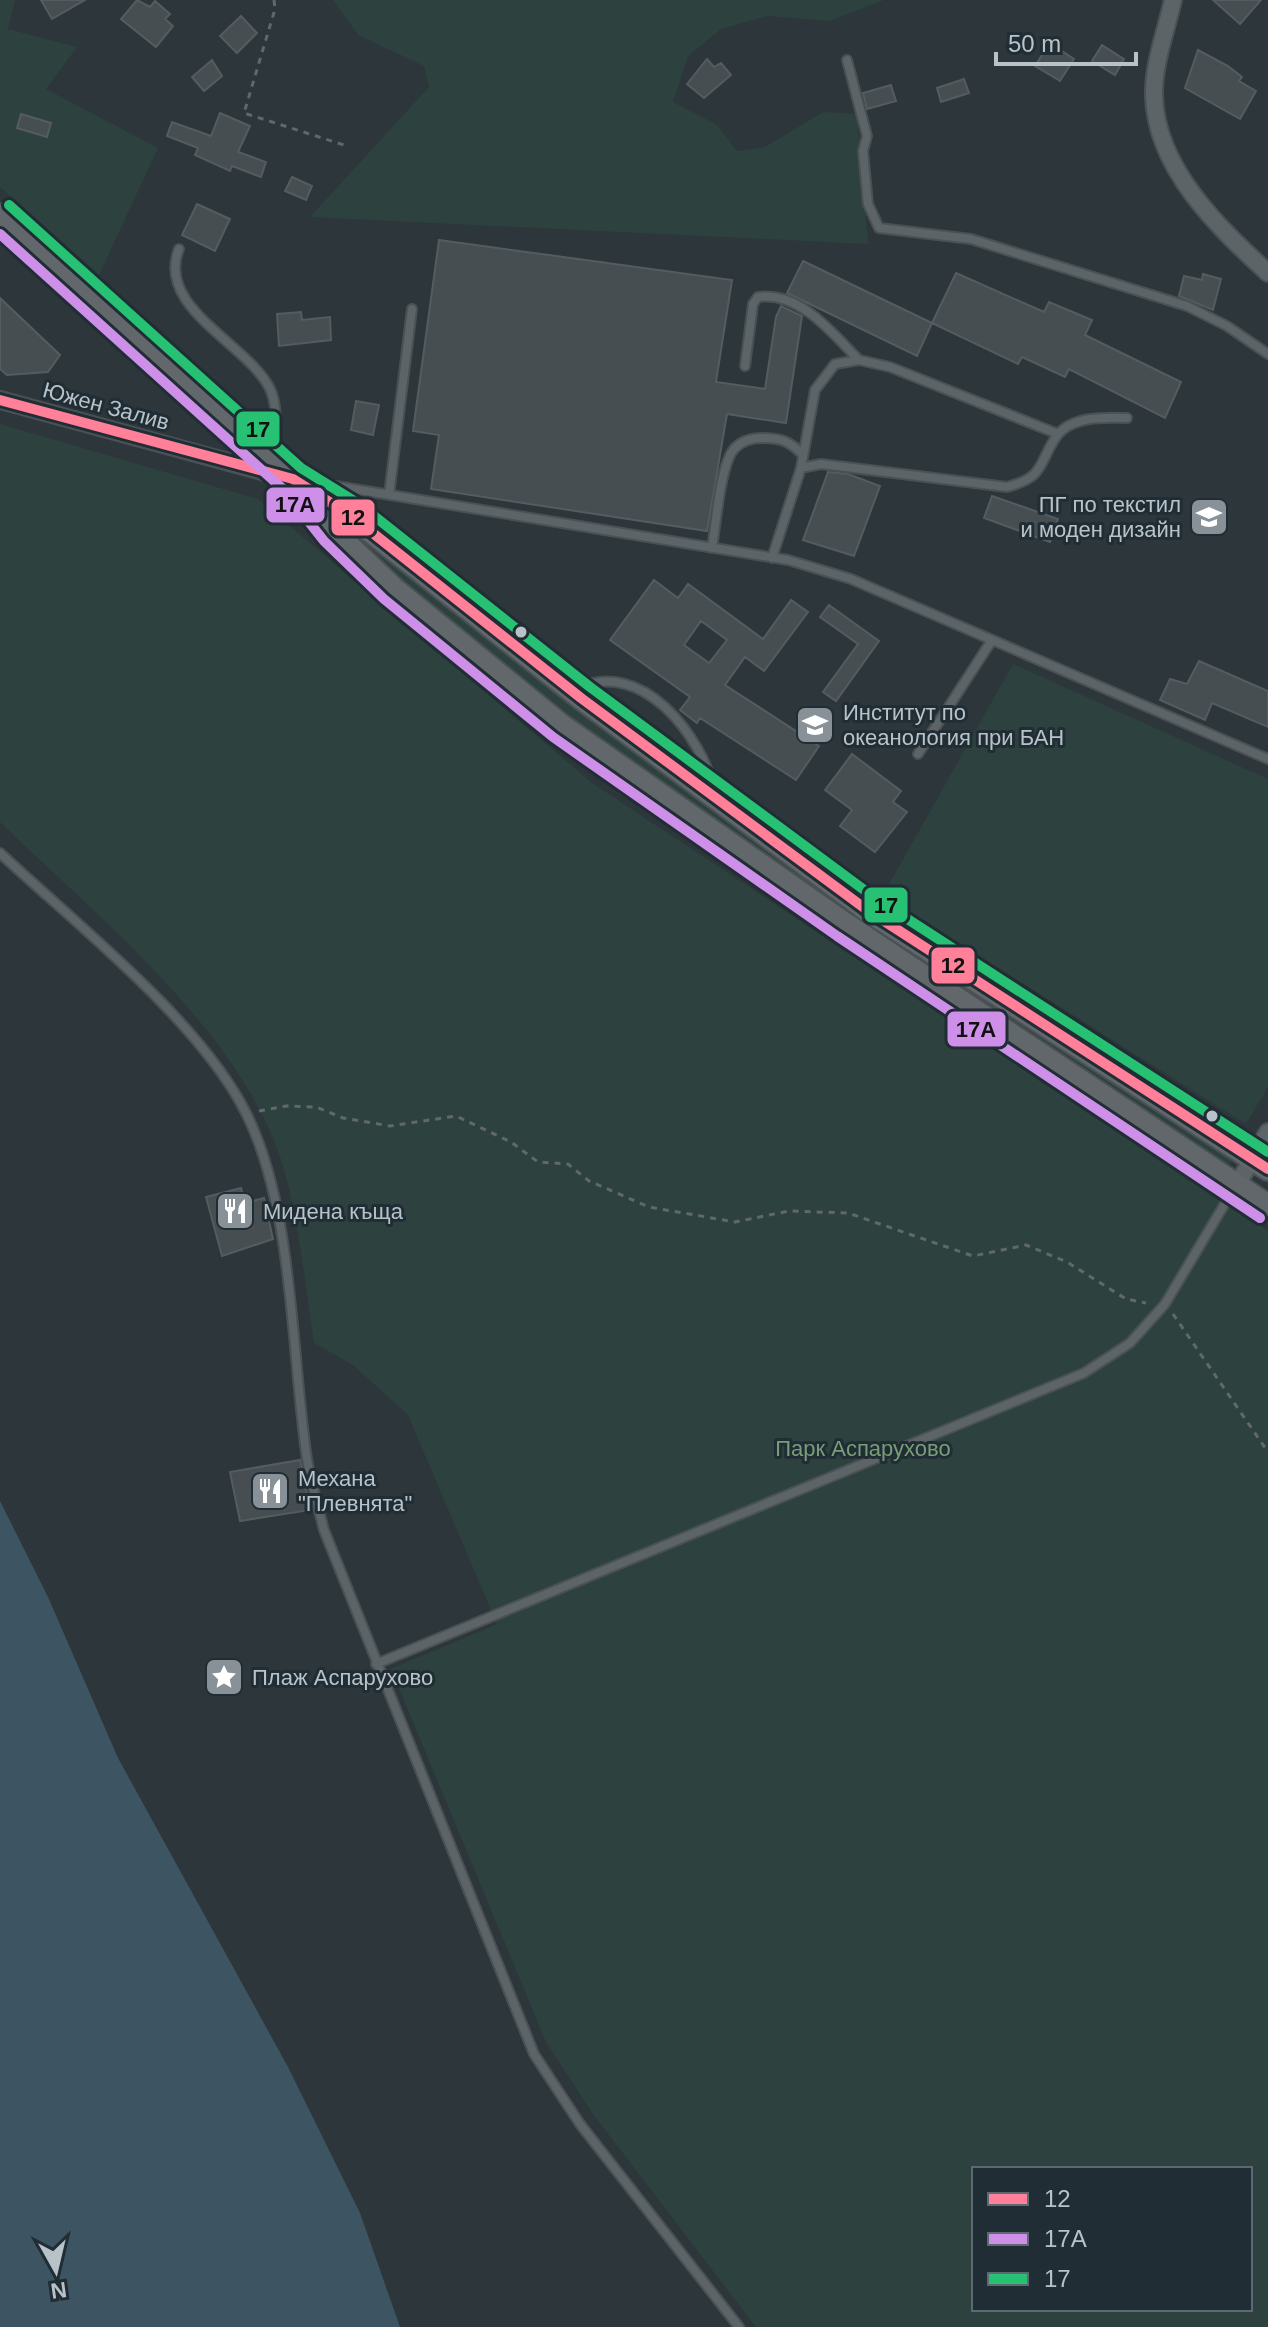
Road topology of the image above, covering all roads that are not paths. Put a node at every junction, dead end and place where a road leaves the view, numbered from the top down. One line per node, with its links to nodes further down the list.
1 (1173, 0): 5 (street)
2 (847, 60): 7 (lane)
3 (0, 215): 14 (main road)
4 (179, 249): 14 (lane)
5 (1268, 273)
6 (412, 309): 17 (lane)
7 (1268, 354)
8 (859, 360): 9 (lane); 12 (lane); 13 (lane)
9 (745, 366)
10 (0, 400): 16 (street, Южен Залив)
11 (1127, 418): 12 (lane)
12 (1058, 434): 15 (lane)
13 (802, 454): 15 (lane); 18 (lane)
14 (274, 462): 16 (main road)
15 (801, 468): 19 (lane)
16 (293, 479): 17 (lane); 21 (main road); 28 (main road)
17 (389, 495): 18 (lane)
18 (712, 548): 19 (lane)
19 (772, 558): 20 (lane)
20 (992, 640): 22 (lane); 23 (lane)
21 (572, 691): 24 (main road); 24 (lane)
22 (918, 754)
23 (1268, 759)
24 (717, 796): 27 (main road)
25 (0, 853): 30 (lane)
26 (1268, 1132): 27 (street)
27 (1260, 1164): 28 (street)
28 (1237, 1185): 29 (main road); 30 (lane)
29 (1268, 1206)
30 (376, 1664): 31 (lane)
31 (739, 2327)

